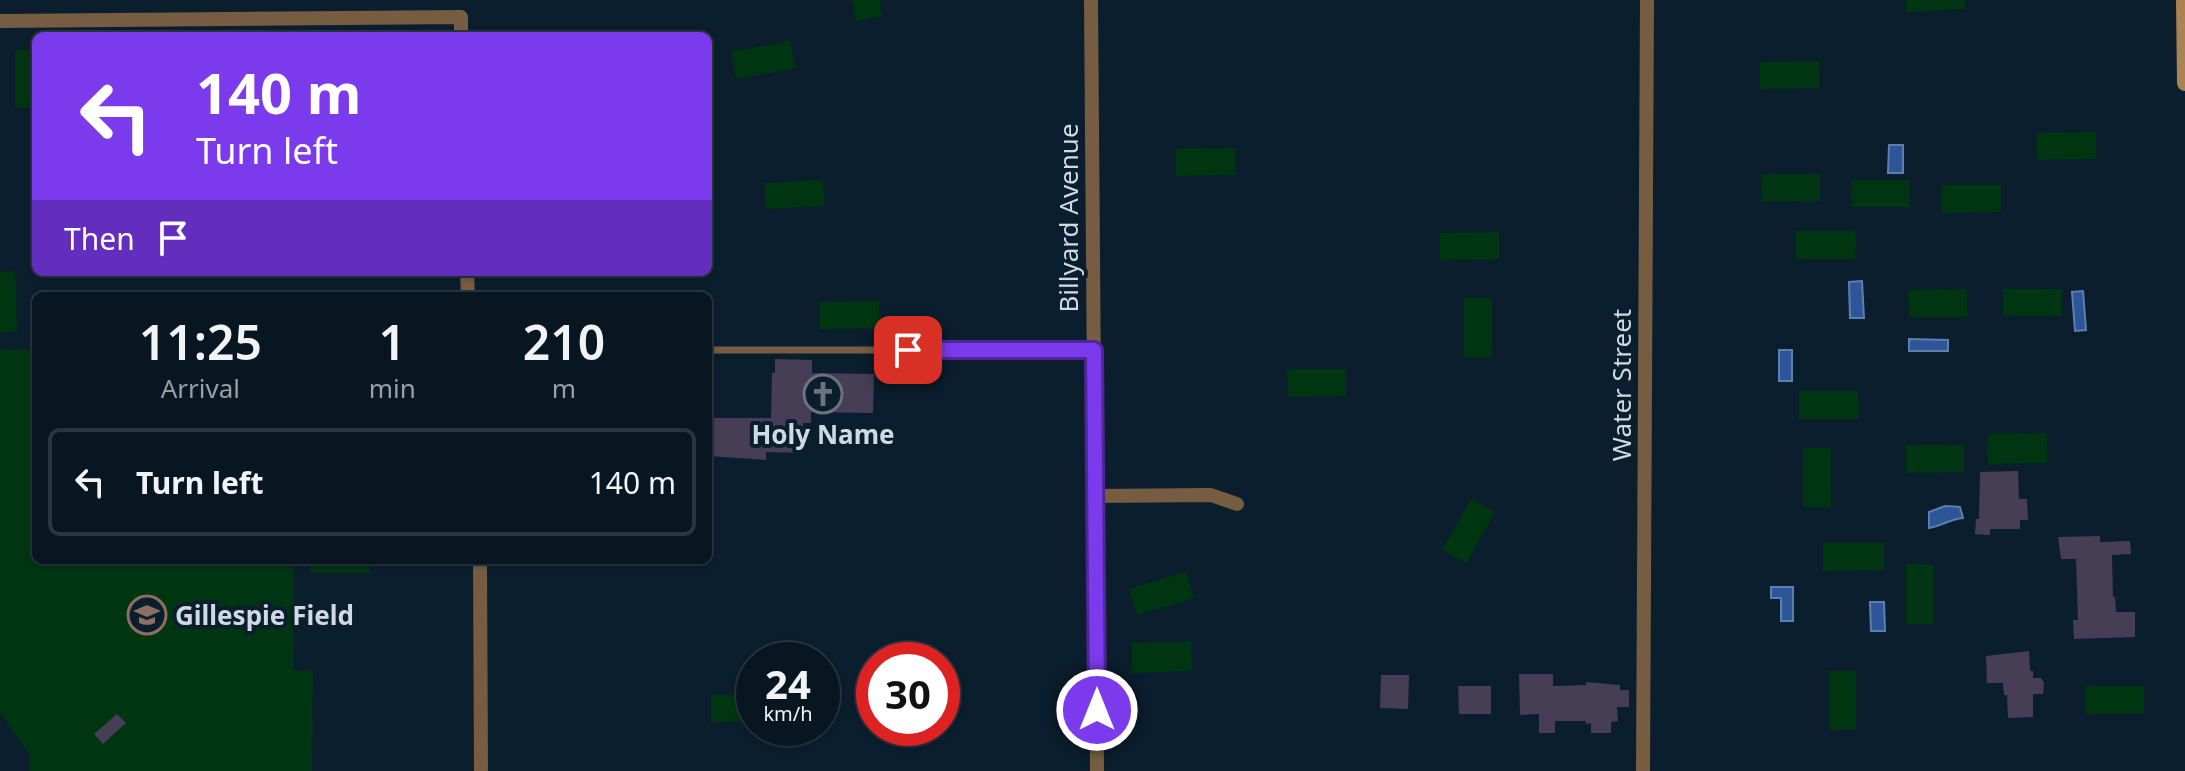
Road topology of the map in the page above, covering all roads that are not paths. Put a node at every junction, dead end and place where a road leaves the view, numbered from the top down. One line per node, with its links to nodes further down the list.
1 (1091, 0): 8 (street, Billyard Avenue)
2 (1647, 0): 14 (street, Water Street)
3 (2184, 0): 6 (street)
4 (0, 21): 5 (street)
5 (461, 32)
6 (2185, 83)
7 (712, 350): 8 (lane)
8 (1094, 350): 9 (street, Billyard Avenue)
9 (1095, 496): 10 (street); 13 (street, Billyard Avenue)
10 (1237, 504)
11 (480, 564): 12 (street)
12 (481, 771)
13 (1097, 771)
14 (1643, 771)

